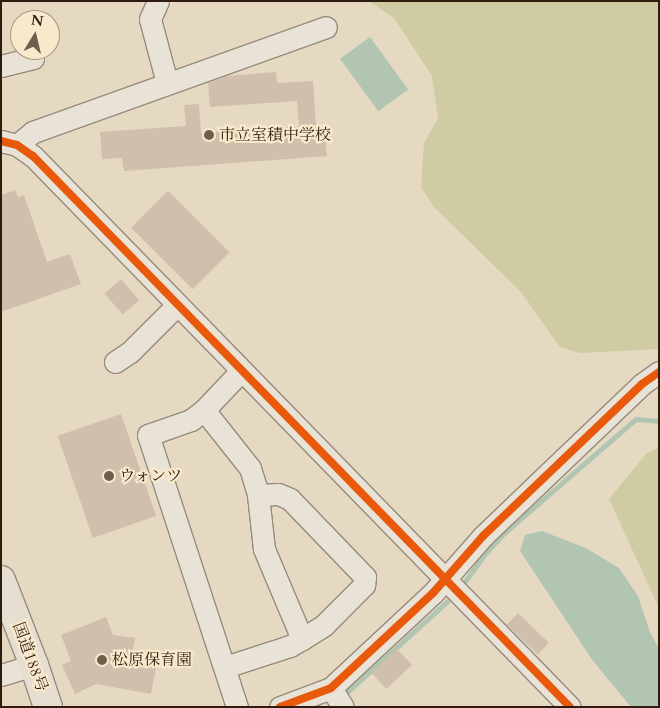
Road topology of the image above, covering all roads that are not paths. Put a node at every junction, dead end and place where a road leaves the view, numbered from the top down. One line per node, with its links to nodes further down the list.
1 (158, 1): 5 (street)
2 (326, 27): 5 (street)
3 (25, 60): 4 (street)
4 (1, 66)
5 (167, 83): 6 (street)
6 (9, 143): 7 (street)
7 (177, 305): 8 (street); 9 (street)
8 (116, 362)
9 (241, 371): 11 (street); 13 (street)
10 (659, 372): 13 (street)
11 (204, 410): 12 (street); 17 (street)
12 (258, 495): 15 (street); 15 (street)
13 (444, 578): 19 (street); 24 (street)
14 (1, 580): 16 (highway, 国道188号)
15 (302, 639): 17 (street)
16 (34, 665): 18 (street); 20 (highway, 国道188号)
17 (225, 667): 21 (street)
18 (1, 675)
19 (332, 688): 22 (street); 23 (street)
20 (48, 707)
21 (237, 707)
22 (280, 707)
23 (343, 707)
24 (570, 707)

